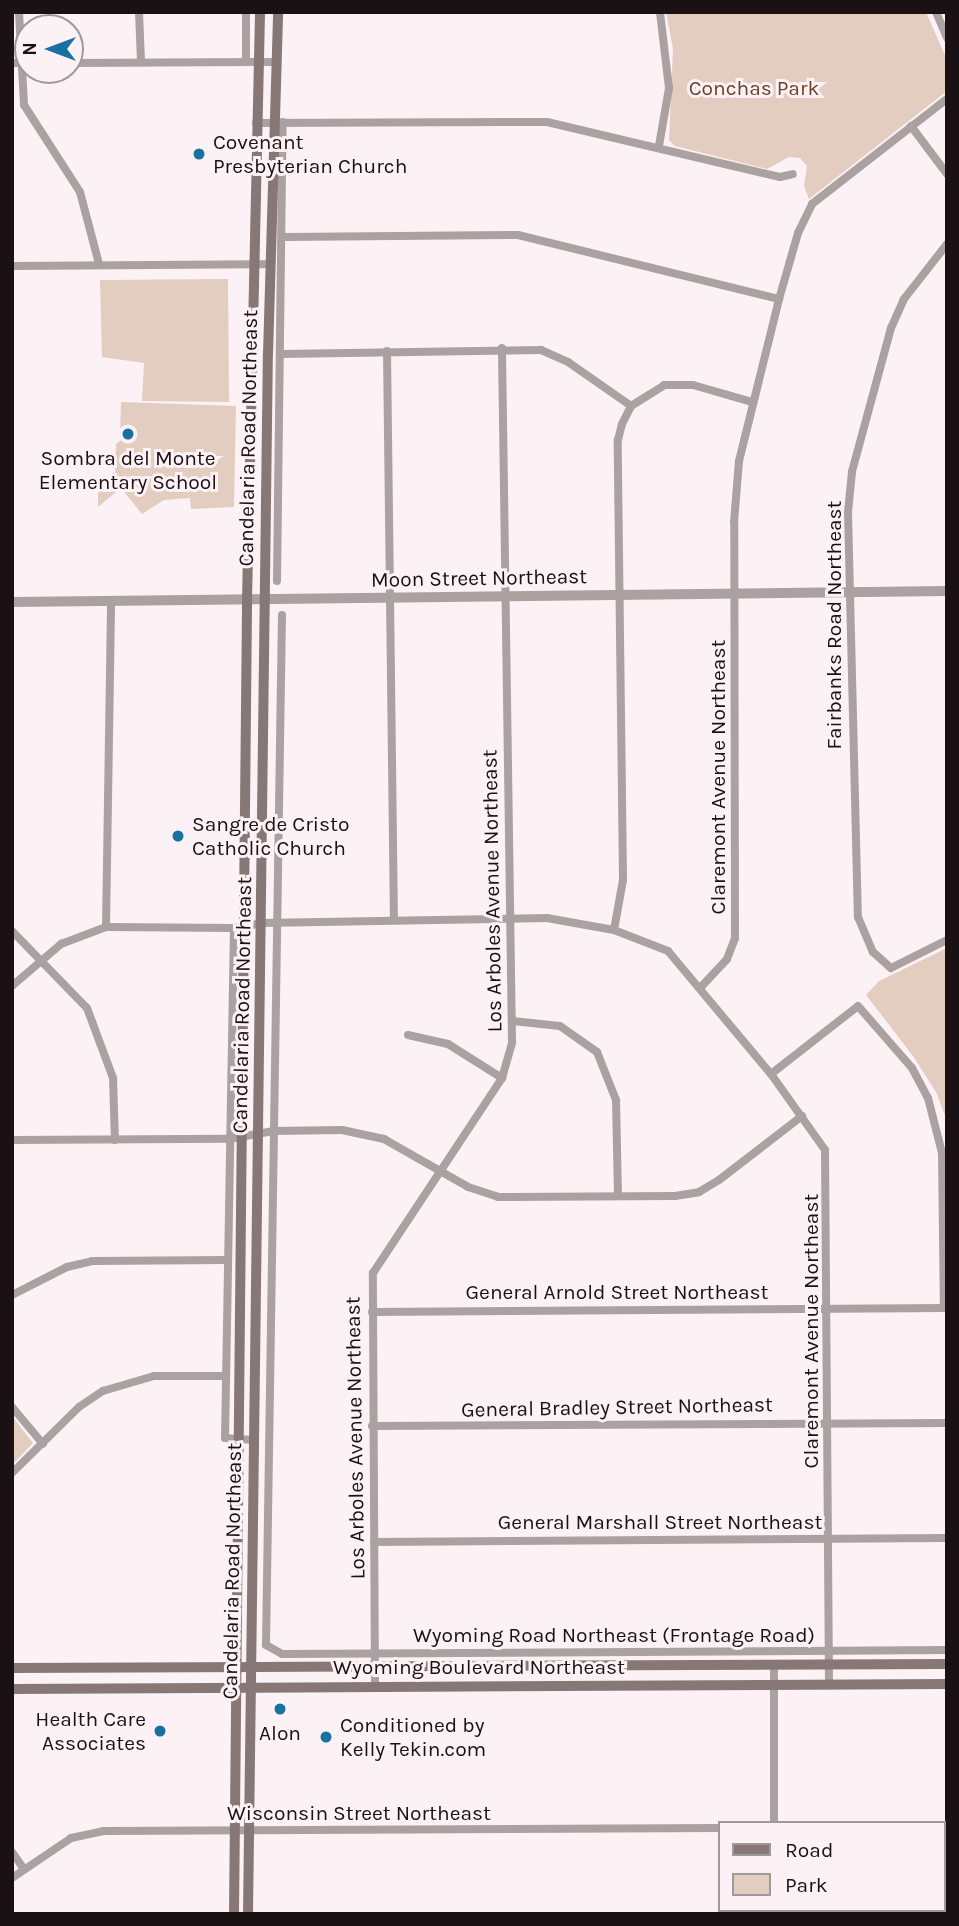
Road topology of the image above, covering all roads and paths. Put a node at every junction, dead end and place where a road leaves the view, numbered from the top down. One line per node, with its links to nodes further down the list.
1 (139, 12): 8 (street)
2 (246, 12): 9 (street)
3 (260, 12): 10 (main road, Candelaria Road Northeast)
4 (278, 12): 11 (main road, Candelaria Road Northeast)
5 (660, 12): 18 (street)
6 (936, 12): 7 (street)
7 (947, 38)
8 (141, 62): 9 (street); 12 (street)
9 (246, 62): 10 (street)
10 (259, 62): 11 (street); 16 (main road, Candelaria Road Northeast)
11 (275, 62): 15 (main road, Candelaria Road Northeast)
12 (84, 63)
13 (22, 84): 23 (street)
14 (947, 99): 17 (street)
15 (278, 122): 16 (street); 18 (street); 21 (street); 25 (main road, Candelaria Road Northeast)
16 (256, 123): 24 (main road, Candelaria Road Northeast)
17 (911, 126): 20 (street); 27 (street, Claremont Avenue Northeast)
18 (659, 146): 19 (street)
19 (793, 174)
20 (947, 174)
21 (283, 237): 27 (street); 30 (street)
22 (947, 244): 35 (street, Fairbanks Road Northeast)
23 (99, 264): 24 (street); 26 (street)
24 (253, 264): 25 (street); 40 (main road, Candelaria Road Northeast)
25 (270, 264): 41 (main road, Candelaria Road Northeast)
26 (12, 266)
27 (779, 299): 31 (street, Claremont Avenue Northeast)
28 (502, 348): 29 (street); 32 (street); 38 (street, Los Arboles Avenue Northeast)
29 (387, 351): 30 (street); 39 (street)
30 (281, 354): 33 (street)
31 (752, 402): 32 (street); 36 (street, Claremont Avenue Northeast)
32 (631, 406): 37 (street)
33 (277, 581)
34 (947, 591): 35 (street, Moon Street Northeast)
35 (850, 592): 36 (street, Moon Street Northeast); 53 (street, Fairbanks Road Northeast)
36 (735, 595): 37 (street, Moon Street Northeast); 56 (street, Claremont Avenue Northeast)
37 (621, 596): 38 (street, Moon Street Northeast); 51 (street)
38 (505, 597): 39 (street, Moon Street Northeast); 45 (street, Los Arboles Avenue Northeast)
39 (392, 599): 41 (street, Moon Street Northeast); 46 (street)
40 (247, 600): 41 (street, Moon Street Northeast); 42 (street, Moon Street Northeast); 50 (main road, Candelaria Road Northeast)
41 (265, 600): 48 (main road, Candelaria Road Northeast)
42 (111, 601): 43 (street, Moon Street Northeast); 49 (street)
43 (12, 602)
44 (282, 615): 47 (street)
45 (512, 918): 46 (street); 51 (street); 57 (street, Los Arboles Avenue Northeast)
46 (394, 920): 47 (street)
47 (277, 922): 48 (street); 62 (street)
48 (262, 923): 50 (street); 63 (main road, Candelaria Road Northeast)
49 (106, 927): 50 (street); 54 (street)
50 (239, 928): 64 (main road, Candelaria Road Northeast); 65 (street)
51 (614, 930): 56 (street)
52 (12, 931): 54 (street)
53 (947, 940)
54 (43, 958): 55 (street); 67 (street)
55 (12, 986)
56 (701, 987): 59 (street, Claremont Avenue Northeast)
57 (513, 1021): 60 (street, Los Arboles Avenue Northeast); 69 (street)
58 (408, 1035): 60 (street)
59 (771, 1074): 61 (street, Claremont Avenue Northeast); 73 (street)
60 (502, 1078): 68 (street, Los Arboles Avenue Northeast)
61 (802, 1116): 69 (street); 72 (street, Claremont Avenue Northeast)
62 (273, 1131): 63 (street); 68 (street); 89 (street, Wyoming Road Northeast (Frontage Road))
63 (259, 1135): 64 (street); 81 (main road, Candelaria Road Northeast)
64 (241, 1136): 65 (street); 80 (main road, Candelaria Road Northeast)
65 (229, 1139): 67 (street); 70 (street)
66 (12, 1140): 67 (street)
67 (115, 1140)
68 (439, 1169): 69 (street); 74 (street, Los Arboles Avenue Northeast)
69 (618, 1196)
70 (226, 1260): 71 (street); 75 (street)
71 (12, 1295)
72 (828, 1308): 73 (street, General Arnold Street Northeast); 74 (street, General Arnold Street Northeast); 77 (street, Claremont Avenue Northeast)
73 (945, 1308)
74 (372, 1312): 79 (street, Los Arboles Avenue Northeast)
75 (225, 1376): 80 (street); 82 (street)
76 (12, 1406): 82 (street)
77 (829, 1423): 78 (street, General Bradley Street Northeast); 79 (street, General Bradley Street Northeast); 84 (street, Claremont Avenue Northeast)
78 (947, 1423)
79 (372, 1426): 86 (street, Los Arboles Avenue Northeast)
80 (237, 1440): 81 (street); 93 (main road, Candelaria Road Northeast)
81 (254, 1440): 94 (main road, Candelaria Road Northeast)
82 (43, 1444): 83 (street)
83 (12, 1473)
84 (830, 1538): 85 (street, General Marshall Street Northeast); 86 (street, General Marshall Street Northeast); 87 (street, Claremont Avenue Northeast)
85 (947, 1538)
86 (374, 1542): 89 (street, Los Arboles Avenue Northeast)
87 (830, 1650): 88 (street, Wyoming Road Northeast (Frontage Road)); 89 (street, Wyoming Road Northeast (Frontage Road)); 92 (street, Claremont Avenue Northeast)
88 (947, 1650)
89 (375, 1654): 95 (street, Los Arboles Avenue Northeast)
90 (947, 1664): 92 (main road, Wyoming Boulevard Northeast)
91 (774, 1665): 92 (main road, Wyoming Boulevard Northeast); 95 (main road, Wyoming Boulevard Northeast); 99 (street)
92 (830, 1665): 97 (street, Claremont Avenue Northeast)
93 (233, 1667): 94 (main road, Wyoming Boulevard Northeast); 96 (main road, Wyoming Boulevard Northeast); 100 (main road, Candelaria Road Northeast)
94 (249, 1667): 95 (main road, Wyoming Boulevard Northeast); 101 (main road, Candelaria Road Northeast)
95 (375, 1667): 102 (street, Los Arboles Avenue Northeast)
96 (12, 1668)
97 (829, 1684): 98 (main road, Wyoming Boulevard Northeast); 99 (main road, Wyoming Boulevard Northeast)
98 (947, 1684)
99 (774, 1685): 102 (main road, Wyoming Boulevard Northeast); 104 (street)
100 (233, 1687): 101 (main road, Wyoming Boulevard Northeast); 103 (main road, Wyoming Boulevard Northeast); 106 (main road, Candelaria Road Northeast)
101 (248, 1687): 102 (main road, Wyoming Boulevard Northeast); 107 (main road, Candelaria Road Northeast)
102 (375, 1687)
103 (12, 1689)
104 (774, 1821)
105 (718, 1828): 107 (street, Wisconsin Street Northeast)
106 (234, 1831): 107 (street, Wisconsin Street Northeast); 109 (street, Wisconsin Street Northeast); 111 (main road, Candelaria Road Northeast)
107 (249, 1831): 112 (main road, Candelaria Road Northeast)
108 (12, 1852): 109 (street)
109 (24, 1869): 110 (street, Wisconsin Street Northeast)
110 (12, 1878)
111 (234, 1914)
112 (248, 1914)

